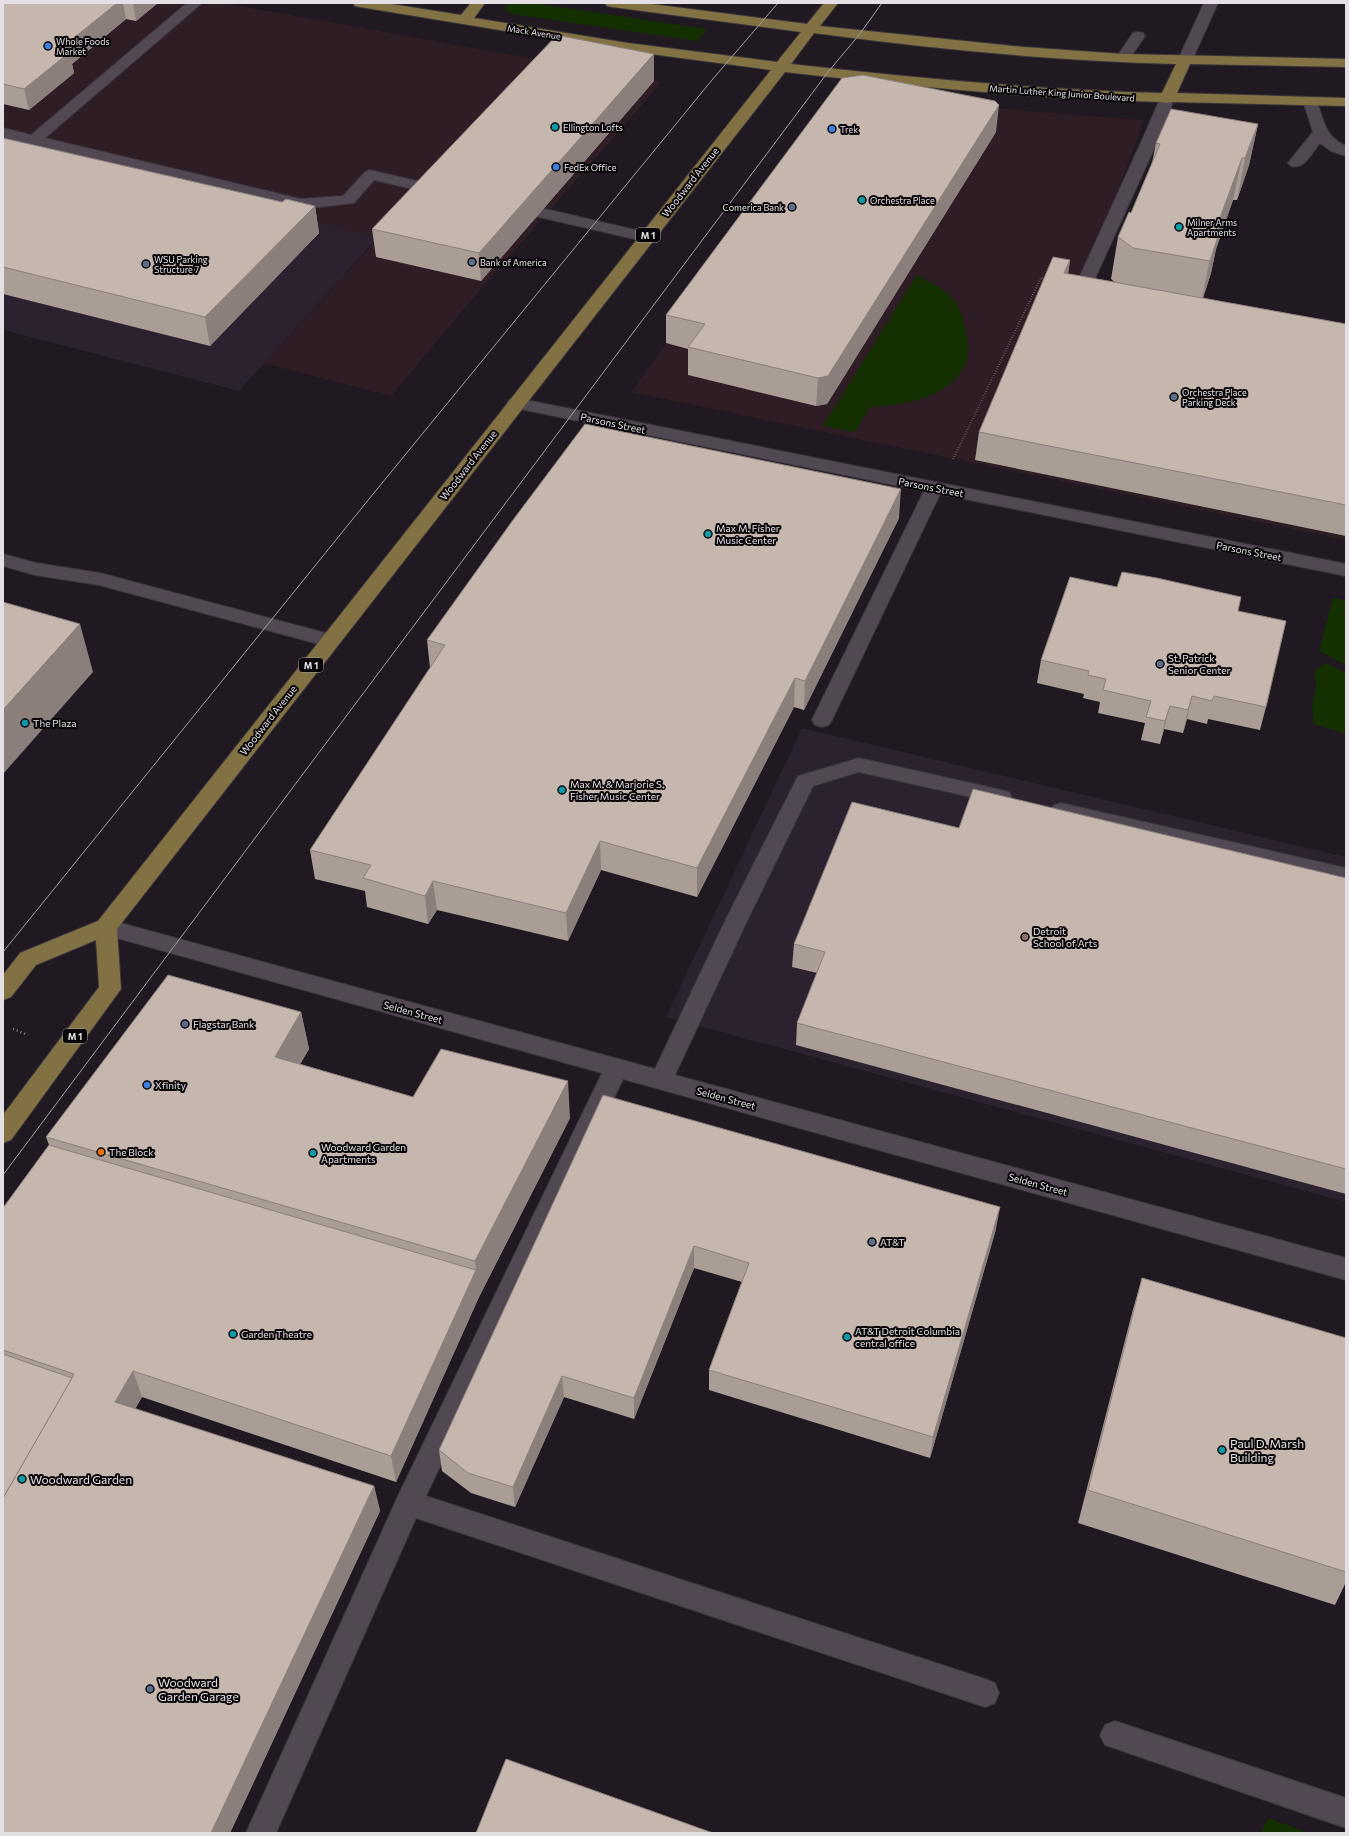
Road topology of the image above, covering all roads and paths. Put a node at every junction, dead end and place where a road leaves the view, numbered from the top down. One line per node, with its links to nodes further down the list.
1 (195, 3): 19 (street)
2 (360, 3): 7 (main road, Mack Avenue)
3 (478, 3): 7 (main road)
4 (612, 3): 8 (main road)
5 (830, 3): 8 (main road, Woodward Avenue / M 1)
6 (1211, 3): 11 (street)
7 (465, 20): 13 (main road, Mack Avenue)
8 (810, 29): 10 (main road); 13 (main road, Woodward Avenue / M 1)
9 (1138, 36): 10 (street)
10 (1123, 58): 11 (main road)
11 (1185, 60): 12 (main road); 14 (main road)
12 (1346, 63)
13 (780, 67): 14 (main road, Martin Luther King Junior Boulevard); 24 (main road, Woodward Avenue / M 1)
14 (1166, 99): 15 (main road, Martin Luther King Junior Boulevard); 25 (street)
15 (1310, 101): 16 (main road, Martin Luther King Junior Boulevard); 18 (street)
16 (1346, 102)
17 (3, 133): 19 (street)
18 (1319, 134): 20 (street); 21 (street)
19 (34, 140): 22 (street)
20 (1346, 151)
21 (1296, 163)
22 (438, 190)
23 (541, 213): 24 (street)
24 (647, 236): 26 (main road, Woodward Avenue / M 1)
25 (1083, 287): 27 (path)
26 (516, 403): 28 (street, Parsons Street); 31 (main road, Woodward Avenue / M 1)
27 (952, 462)
28 (934, 488): 30 (street, Parsons Street); 32 (street)
29 (3, 560): 31 (street)
30 (1346, 570)
31 (330, 641): 34 (main road, Woodward Avenue / M 1)
32 (822, 720)
33 (1346, 876): 39 (street)
34 (106, 927): 35 (main road, Woodward Avenue / M 1); 38 (street, Selden Street); 40 (main road, M 1)
35 (3, 991)
36 (13, 1029): 37 (path)
37 (29, 1036)
38 (616, 1068): 39 (street, Selden Street); 42 (street)
39 (661, 1080): 41 (street, Selden Street)
40 (3, 1133)
41 (1346, 1269)
42 (408, 1503): 43 (street); 46 (street)
43 (985, 1693)
44 (1115, 1735): 45 (street)
45 (1346, 1813)
46 (260, 1833)

